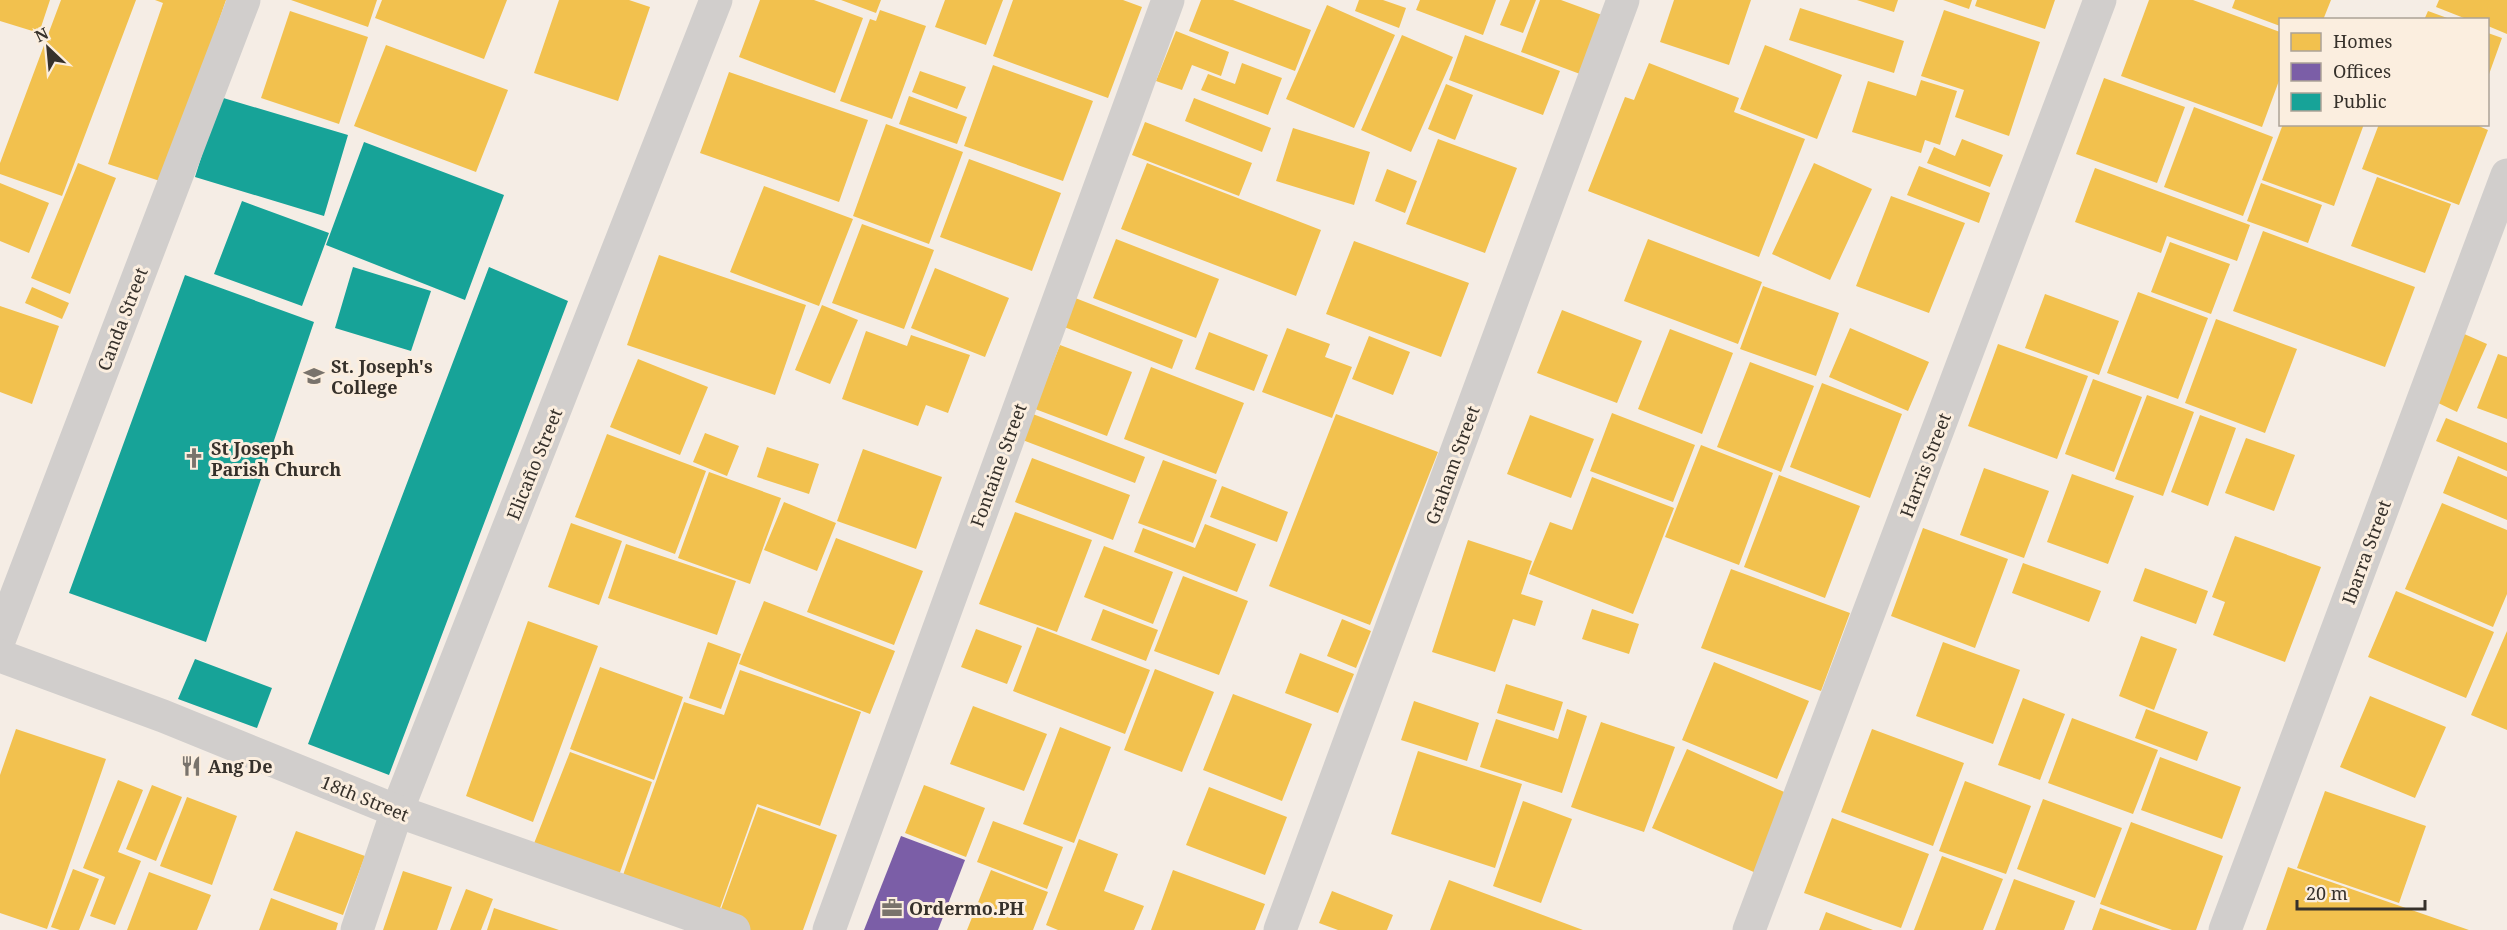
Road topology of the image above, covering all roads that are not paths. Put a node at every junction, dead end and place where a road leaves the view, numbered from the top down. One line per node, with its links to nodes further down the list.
1 (244, 0): 7 (street, Canda Street)
2 (716, 0): 9 (street, Elicaño Street)
3 (1168, 0): 12 (street, Fontaine Street)
4 (1623, 0): 13 (street, Graham Street)
5 (2100, 0): 14 (street, Harris Street)
6 (2507, 175): 15 (street, Ibarra Street)
7 (0, 638)
8 (0, 656): 9 (street, 18th Street)
9 (397, 811): 10 (street, Elicaño Street); 11 (street, 18th Street)
10 (357, 930)
11 (734, 930)
12 (829, 930)
13 (1280, 930)
14 (1749, 930)
15 (2225, 930)

